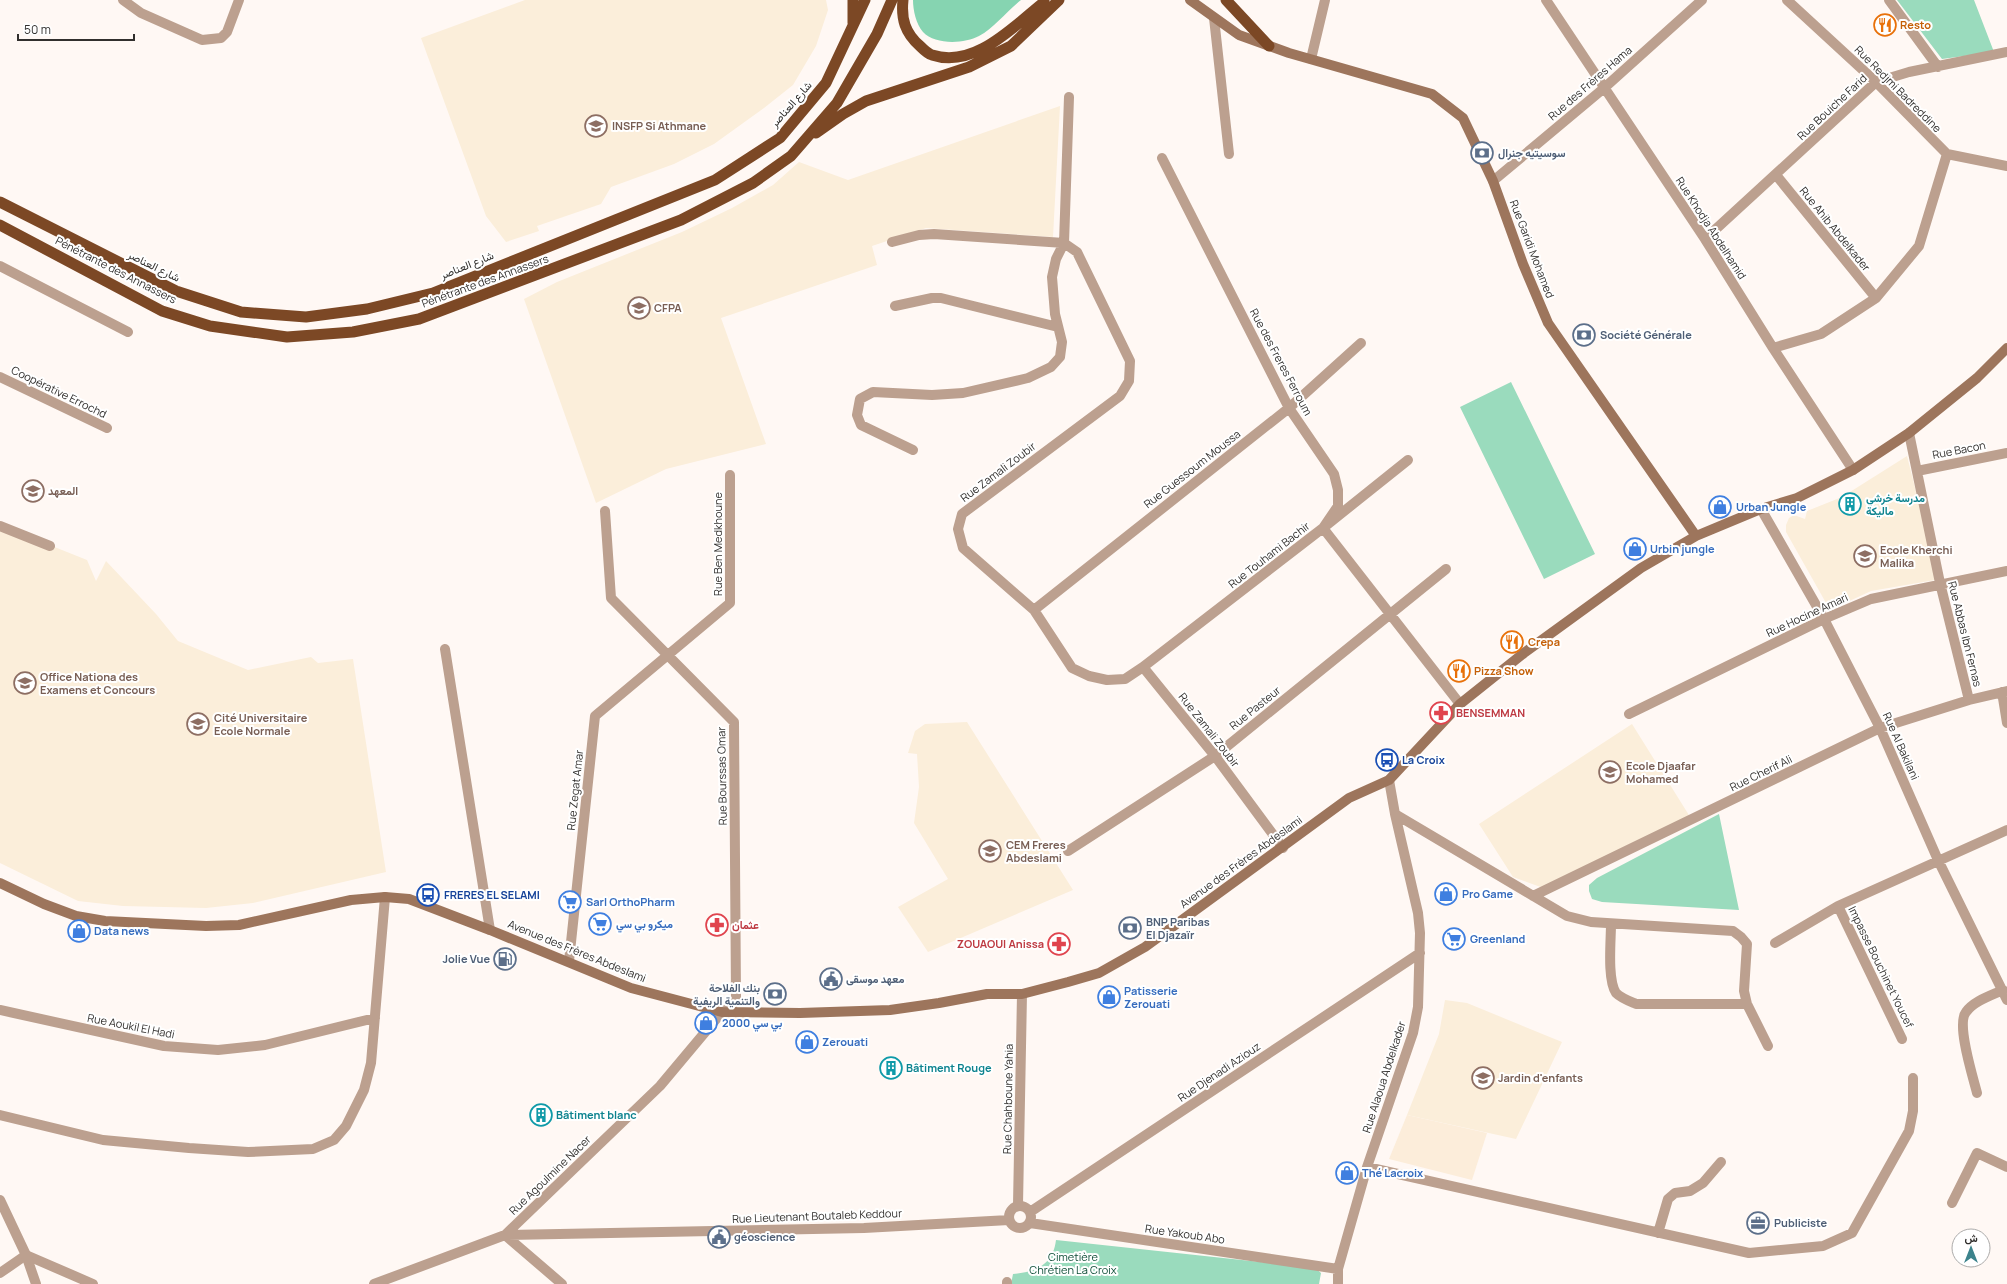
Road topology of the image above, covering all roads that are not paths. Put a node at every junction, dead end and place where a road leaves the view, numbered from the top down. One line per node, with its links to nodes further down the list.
1 (123, 0): 2 (street)
2 (239, 0)
3 (853, 0): 17 (highway)
4 (865, 0): 17 (highway, شارع العناصر)
5 (892, 0): 25 (highway, Pénétrante des Annassers)
6 (903, 0): 7 (highway)
7 (1044, 0)
8 (1059, 0): 25 (highway)
9 (1190, 0): 16 (main road, Rue Garidi Mohamed)
10 (1226, 0): 18 (highway)
11 (1325, 0): 20 (street)
12 (1546, 0): 23 (street, Rue Khodja Abdelhamid)
13 (1702, 0): 23 (street, Rue des Frères Hama)
14 (1787, 0): 22 (street, Rue Redjmi Badreddine)
15 (1889, 0): 21 (street)
16 (1214, 18): 18 (main road, Rue Garidi Mohamed); 26 (street)
17 (853, 28): 32 (highway, شارع العناصر)
18 (1270, 46): 20 (main road, Rue Garidi Mohamed)
19 (2007, 52): 21 (street, Rue Bouiche Farid)
20 (1311, 59): 31 (main road, Rue Garidi Mohamed)
21 (1938, 67): 22 (street, Rue Bouiche Farid)
22 (1876, 82): 27 (street, Rue Redjmi Badreddine); 30 (street, Rue Bouiche Farid)
23 (1603, 88): 31 (street, Rue des Frères Hama); 34 (street, Rue Khodja Abdelhamid)
24 (1069, 97): 36 (street)
25 (801, 144): 33 (highway, Pénétrante des Annassers)
26 (1229, 154)
27 (1947, 154): 29 (street); 38 (street)
28 (1162, 158): 46 (street, Rue des Freres Ferroum)
29 (2007, 166)
30 (1776, 175): 34 (street, Rue Bouiche Farid); 38 (street, Rue Ahib Abdelkader)
31 (1493, 181): 59 (main road, Rue Garidi Mohamed)
32 (0, 202)
33 (0, 226)
34 (1705, 239): 43 (street, Rue Khodja Abdelhamid)
35 (892, 242): 36 (street)
36 (1064, 243): 40 (street); 64 (street, Rue Zamali Zoubir)
37 (0, 266): 41 (street)
38 (1876, 298): 43 (street)
39 (895, 306): 40 (street)
40 (1058, 327): 49 (street)
41 (128, 332)
42 (1361, 343): 46 (street, Rue Guessoum Moussa)
43 (1773, 348): 52 (street, Rue Khodja Abdelhamid)
44 (2007, 348): 48 (main road, Avenue des Frères Abdeslami)
45 (0, 377): 47 (street, Coopérative Errochd)
46 (1289, 408): 58 (street, Rue des Freres Ferroum); 64 (street, Rue Guessoum Moussa)
47 (107, 428)
48 (1909, 433): 52 (main road, Avenue des Frères Abdeslami); 53 (street, Rue Abbas Ibn Fernas)
49 (913, 450)
50 (2007, 453): 53 (street, Rue Bacon)
51 (1408, 460): 58 (street, Rue Touhami Bachir)
52 (1853, 470): 55 (main road, Avenue des Frères Abdeslami)
53 (1917, 471): 63 (street, Rue Abbas Ibn Fernas)
54 (730, 475): 68 (street, Rue Ben Medkhoune)
55 (1761, 509): 59 (main road, Avenue des Frères Abdeslami); 66 (street, Rue Al Bakilani)
56 (605, 511): 68 (street, Rue Bourssas Omar)
57 (0, 526): 60 (street)
58 (1324, 528): 65 (street); 69 (street, Rue Touhami Bachir)
59 (1696, 536): 72 (main road, Avenue des Frères Abdeslami)
60 (50, 546)
61 (1446, 569): 65 (street, Rue Pasteur)
62 (2007, 571): 63 (street, Rue Hocine Amari)
63 (1940, 583): 66 (street, Rue Hocine Amari); 71 (street, Rue Abbas Ibn Fernas)
64 (1034, 610): 69 (street, Rue Zamali Zoubir)
65 (1389, 614): 72 (street); 76 (street, Rue Pasteur)
66 (1824, 620): 73 (street, Rue Hocine Amari); 75 (street, Rue Al Bakilani)
67 (445, 649): 88 (street)
68 (668, 656): 91 (street, Rue Zegat Amar); 96 (street, Rue Bourssas Omar)
69 (1144, 667): 76 (street, Rue Zamali Zoubir)
70 (2004, 692): 71 (street, Rue Cherif Ali); 74 (street)
71 (1970, 700): 75 (street, Rue Cherif Ali)
72 (1460, 704): 77 (main road, Avenue des Frères Abdeslami)
73 (1629, 714)
74 (2007, 723)
75 (1880, 728): 82 (street, Rue Al Bakilani); 84 (street, Rue Cherif Ali)
76 (1215, 756): 80 (street, Rue Zamali Zoubir); 81 (street, Rue Pasteur)
77 (1389, 780): 78 (street, Rue Alaoua Abdelkader); 80 (main road, Avenue des Frères Abdeslami)
78 (1395, 814): 84 (street); 90 (street, Rue Alaoua Abdelkader)
79 (2007, 830): 82 (street)
80 (1283, 848): 92 (main road, Avenue des Frères Abdeslami)
81 (1068, 851)
82 (1938, 860): 86 (street); 93 (street, Rue Al Bakilani)
83 (0, 883): 85 (main road, Avenue des Frères Abdeslami)
84 (1533, 896): 87 (street)
85 (385, 897): 88 (main road, Avenue des Frères Abdeslami); 97 (street)
86 (1838, 906): 89 (street); 98 (street, Impasse Bouchinet Youcef)
87 (1611, 924): 94 (street); 94 (street)
88 (490, 930): 91 (main road, Avenue des Frères Abdeslami)
89 (1775, 943)
90 (1420, 953): 104 (street, Rue Alaoua Abdelkader); 109 (street, Rue Djenadi Aziouz)
91 (569, 961): 96 (main road, Avenue des Frères Abdeslami)
92 (1022, 994): 96 (main road, Avenue des Frères Abdeslami); 108 (street, Rue Chahboune Yahia)
93 (2005, 995): 101 (street)
94 (1747, 1004): 99 (street)
95 (0, 1010): 97 (street, Rue Aoukil El Hadi)
96 (722, 1012): 113 (street, Rue Agoulmine Nacer)
97 (375, 1018): 102 (street)
98 (1902, 1039)
99 (1768, 1046)
100 (1913, 1078): 112 (street)
101 (1977, 1093)
102 (0, 1115)
103 (1721, 1162): 112 (street)
104 (1367, 1167): 112 (street); 115 (street, Rue Alaoua Abdelkader)
105 (2007, 1167): 107 (street)
106 (0, 1200): 114 (street)
107 (1952, 1203)
108 (1018, 1205): 109 (street); 110 (street)
109 (1030, 1212): 111 (street)
110 (1009, 1220): 111 (street); 113 (street, Rue Lieutenant Boutaleb Keddour)
111 (1030, 1223): 115 (street, Rue Yakoub Abo)
112 (1658, 1233)
113 (505, 1235): 117 (street); 120 (street, Rue Agoulmine Nacer)
114 (26, 1255): 116 (street); 118 (street); 119 (street)
115 (1338, 1268): 121 (street, Rue Alaoua Abdelkader)
116 (0, 1273)
117 (559, 1283)
118 (36, 1284)
119 (93, 1284)
120 (374, 1284)
121 (1338, 1284)

